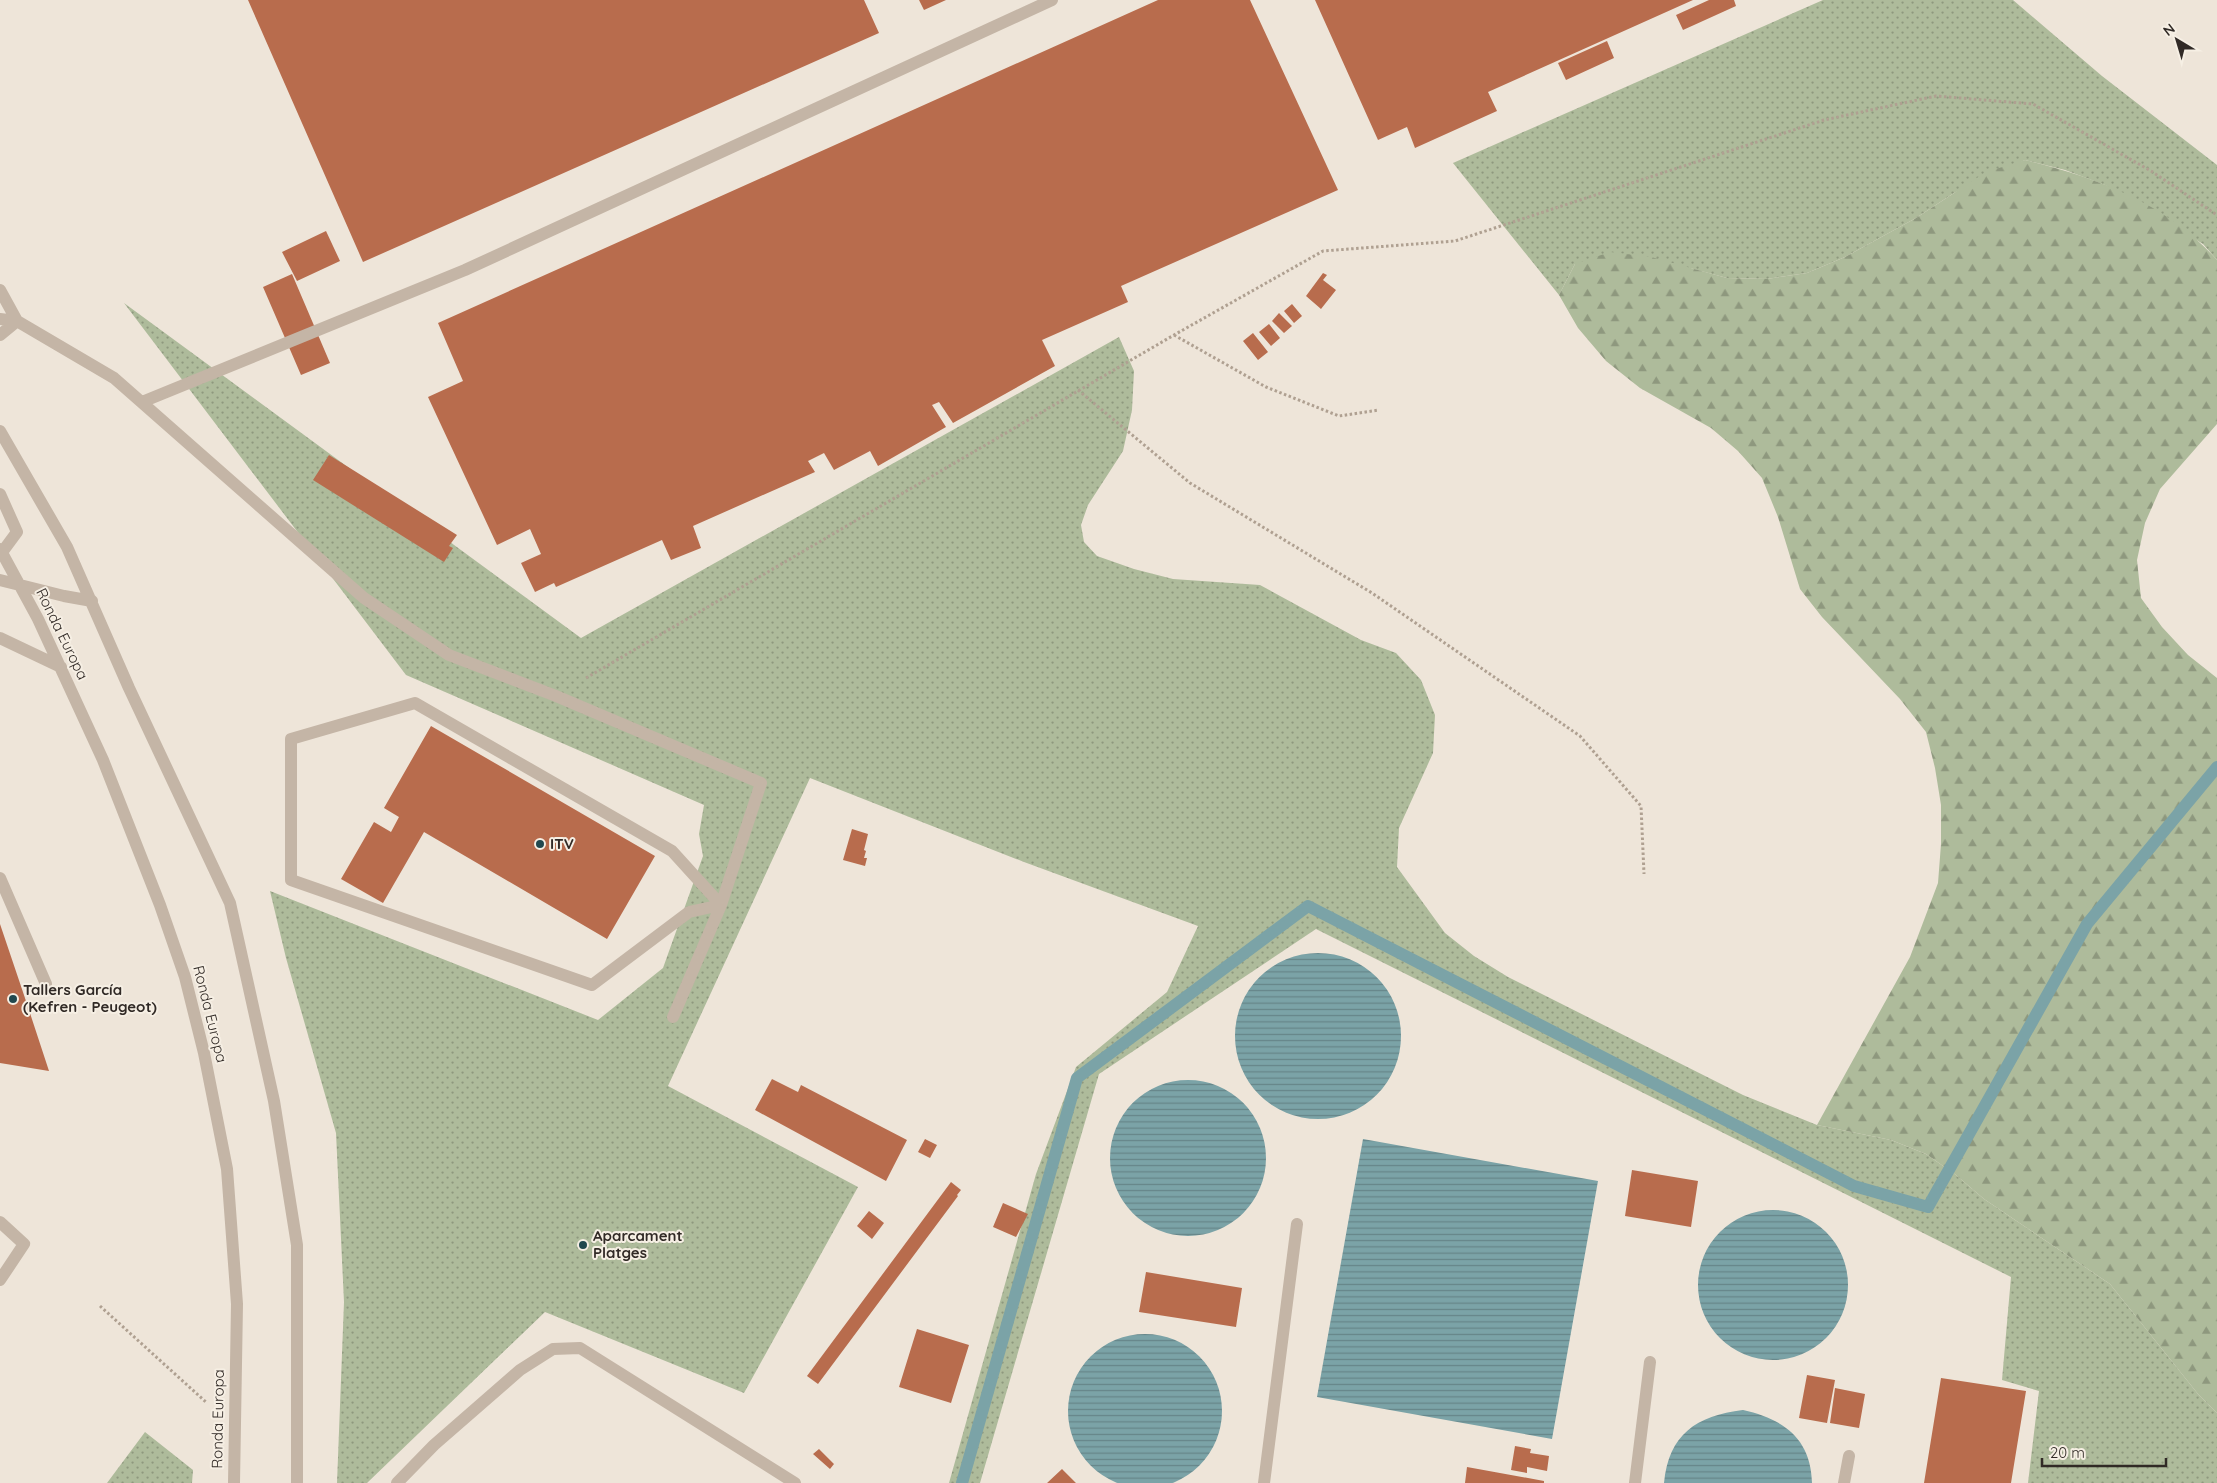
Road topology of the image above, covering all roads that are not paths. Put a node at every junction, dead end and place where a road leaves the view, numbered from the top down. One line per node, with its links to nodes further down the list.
1 (1052, 0): 6 (street)
2 (0, 290): 4 (street)
3 (0, 319): 4 (street)
4 (17, 321): 5 (street); 6 (street)
5 (0, 335)
6 (142, 402): 16 (street)
7 (0, 431): 12 (street)
8 (0, 494): 9 (street, Ronda Europa)
9 (1, 552): 11 (street, Ronda Europa)
10 (0, 580): 11 (street, Ronda Europa)
11 (19, 585): 12 (street, Ronda Europa); 14 (street, Ronda Europa)
12 (92, 601): 25 (street)
13 (0, 638): 14 (street)
14 (61, 667): 24 (street, Ronda Europa)
15 (0, 878): 17 (street)
16 (721, 905): 16 (street); 18 (street)
17 (46, 984)
18 (673, 1017)
19 (0, 1222): 21 (street)
20 (1297, 1224): 28 (street)
21 (0, 1280)
22 (1650, 1362): 29 (street)
23 (1849, 1456): 30 (street)
24 (234, 1483)
25 (297, 1483)
26 (397, 1483): 27 (street)
27 (796, 1483)
28 (1264, 1483)
29 (1635, 1483)
30 (1844, 1483)

